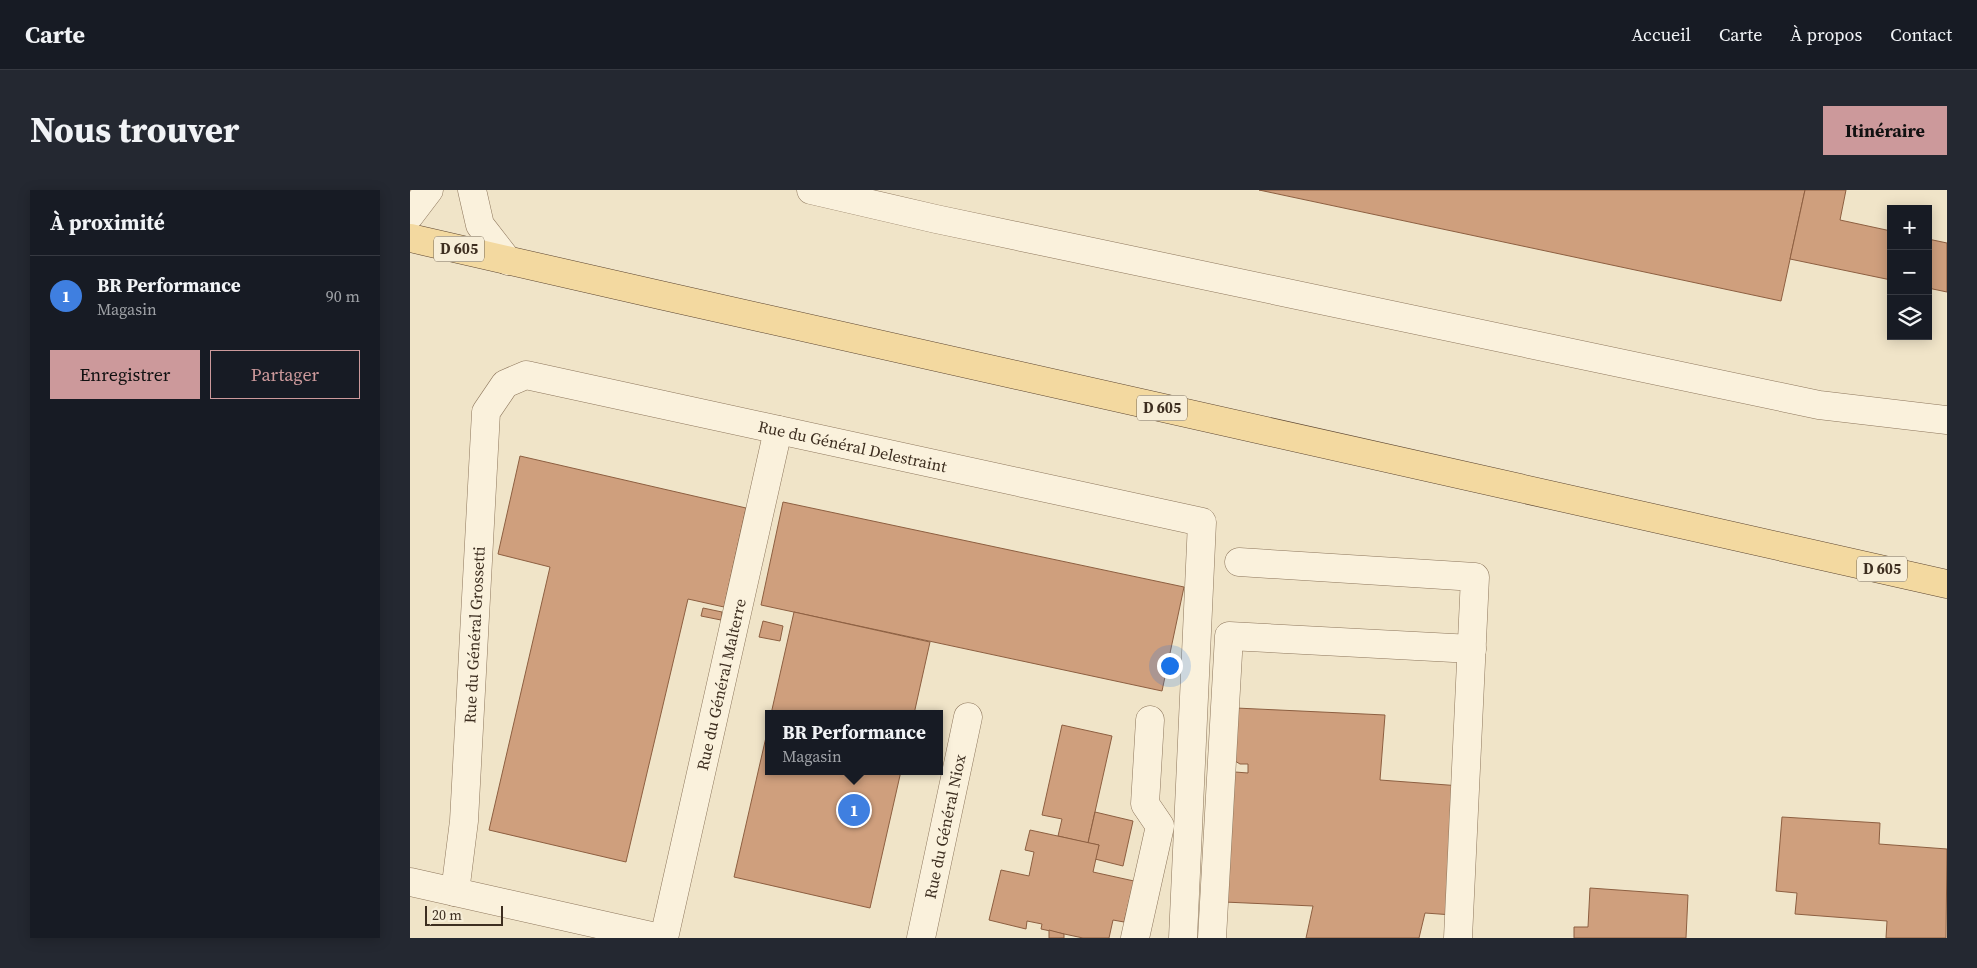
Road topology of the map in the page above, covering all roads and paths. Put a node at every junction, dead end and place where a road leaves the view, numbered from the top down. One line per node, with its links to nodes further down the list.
1 (429, 190): 4 (street)
2 (472, 190): 6 (street)
3 (811, 190): 8 (street)
4 (410, 215)
5 (410, 238): 6 (main road, D 605)
6 (508, 261): 10 (main road, D 605)
7 (505, 384): 9 (street, Rue du Général Delestraint); 18 (street, Rue du Général Grossetti)
8 (1947, 420)
9 (778, 430): 20 (street, Rue du Général Malterre); 23 (street, Rue du Général Delestraint)
10 (1817, 555): 12 (main road, D 605); 13 (main road)
11 (1239, 562): 14 (street)
12 (1947, 584)
13 (1947, 603)
14 (1472, 649): 24 (street); 25 (street)
15 (968, 717): 21 (street, Rue du Général Niox)
16 (1150, 720): 22 (street)
17 (410, 882): 18 (street)
18 (455, 892): 19 (street)
19 (660, 938)
20 (664, 938)
21 (921, 938)
22 (1135, 938)
23 (1183, 938)
24 (1212, 938)
25 (1458, 938)

